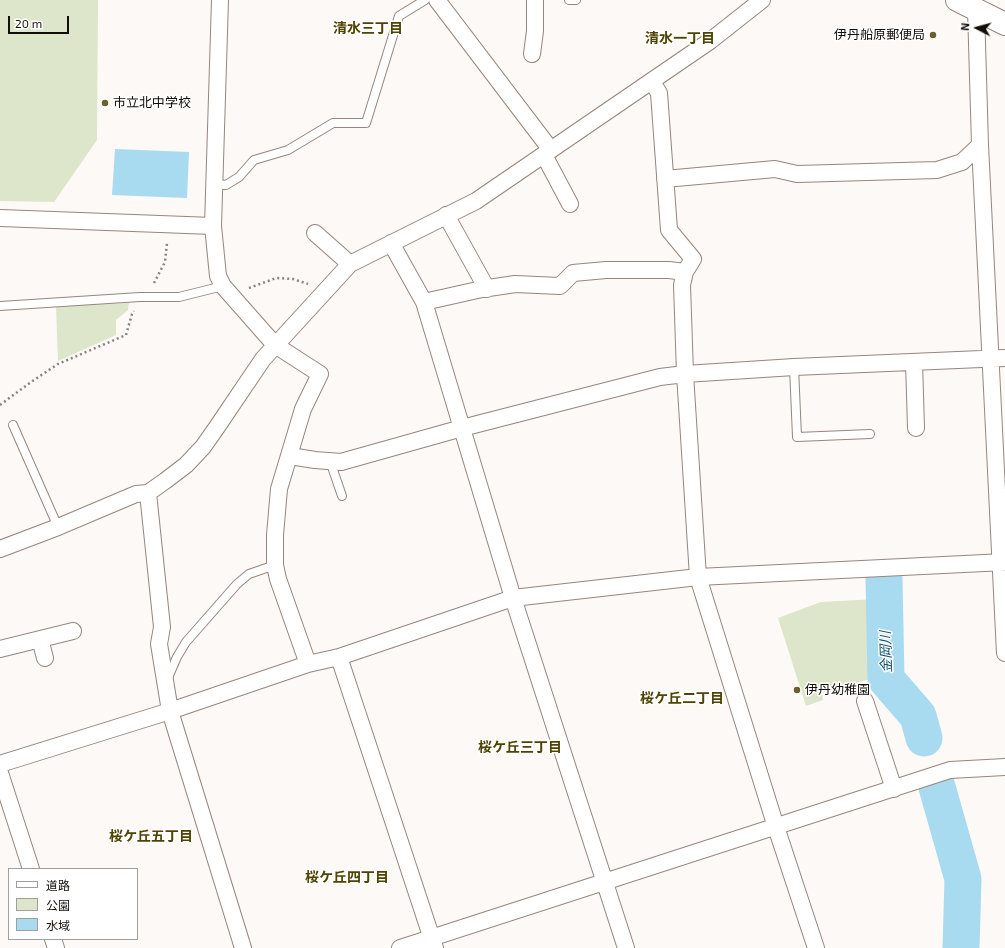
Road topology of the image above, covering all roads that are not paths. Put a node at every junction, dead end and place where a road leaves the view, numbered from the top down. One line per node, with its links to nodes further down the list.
1 (220, 0): 15 (street)
2 (425, 0): 15 (lane)
3 (437, 0): 13 (street)
4 (534, 0): 10 (street)
5 (569, 0): 6 (lane)
6 (576, 0)
7 (762, 0): 11 (street)
8 (966, 5): 9 (street); 12 (street)
9 (1005, 24)
10 (532, 54)
11 (652, 82): 13 (street); 14 (street)
12 (980, 145): 14 (street); 29 (street)
13 (547, 153): 16 (street); 17 (street)
14 (665, 179): 23 (street)
15 (214, 184): 19 (street)
16 (570, 204)
17 (446, 215): 21 (street); 24 (street)
18 (0, 218): 19 (street)
19 (213, 226): 25 (street)
20 (315, 233): 22 (street)
21 (391, 243): 22 (street); 26 (street)
22 (350, 264): 28 (street)
23 (685, 272): 24 (street); 32 (street)
24 (487, 289): 26 (street)
25 (227, 290): 27 (lane); 28 (street)
26 (424, 302): 34 (street)
27 (0, 306)
28 (275, 345): 37 (street); 39 (street)
29 (997, 358): 30 (street); 43 (street)
30 (914, 362): 31 (street); 35 (street)
31 (794, 367): 32 (street); 36 (lane)
32 (685, 374): 34 (street); 45 (street)
33 (13, 424): 41 (lane)
34 (462, 428): 38 (street); 46 (street)
35 (916, 428)
36 (870, 434)
37 (290, 456): 38 (street); 44 (street)
38 (330, 461): 40 (lane)
39 (148, 492): 41 (street); 54 (street)
40 (342, 496)
41 (58, 527): 42 (street)
42 (0, 548)
43 (1003, 562): 45 (street); 50 (street)
44 (276, 565): 53 (street); 54 (lane)
45 (698, 577): 46 (street); 61 (street)
46 (513, 598): 51 (street); 63 (street)
47 (73, 631): 48 (street)
48 (40, 639): 49 (street); 52 (street)
49 (0, 649)
50 (1005, 653)
51 (339, 657): 53 (street); 64 (street)
52 (45, 658)
53 (308, 664): 56 (street)
54 (166, 683): 56 (street)
55 (865, 701): 60 (street)
56 (170, 711): 57 (street); 65 (street)
57 (0, 764)
58 (1005, 767): 60 (street)
59 (0, 773): 62 (street)
60 (894, 789): 61 (street)
61 (776, 827): 63 (street); 68 (street)
62 (31, 868)
63 (605, 881): 64 (street); 67 (street)
64 (434, 943): 66 (street)
65 (243, 948)
66 (400, 948)
67 (626, 948)
68 (816, 948)

